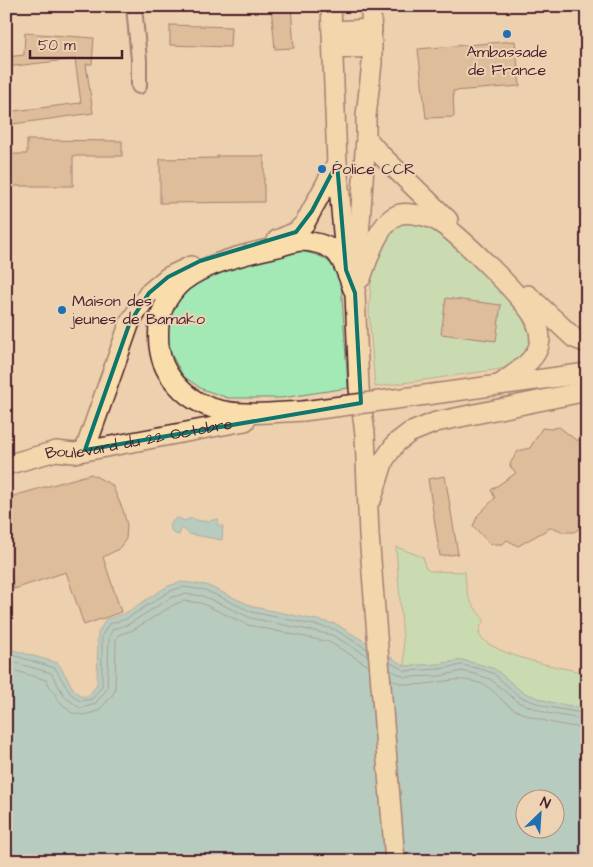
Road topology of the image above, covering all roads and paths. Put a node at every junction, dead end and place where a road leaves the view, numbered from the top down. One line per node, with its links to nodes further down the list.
1 (134, 6): 6 (street)
2 (330, 6): 5 (main road)
3 (371, 6): 4 (main road)
4 (372, 38): 5 (main road); 7 (main road)
5 (332, 40): 8 (main road)
6 (139, 86)
7 (366, 138): 10 (main road); 11 (main road)
8 (337, 163): 9 (main road); 16 (main road)
9 (346, 270): 10 (main road); 15 (main road)
10 (355, 293): 13 (main road); 19 (main road)
11 (587, 343)
12 (587, 373): 13 (main road)
13 (501, 384): 15 (main road, bridge)
14 (587, 391): 19 (main road)
15 (303, 411): 16 (main road, Boulevard du 22 Octobre)
16 (80, 452): 17 (main road, Boulevard du 22 Octobre); 18 (main road)
17 (6, 465)
18 (6, 479)
19 (369, 527): 20 (main road)
20 (395, 861)

